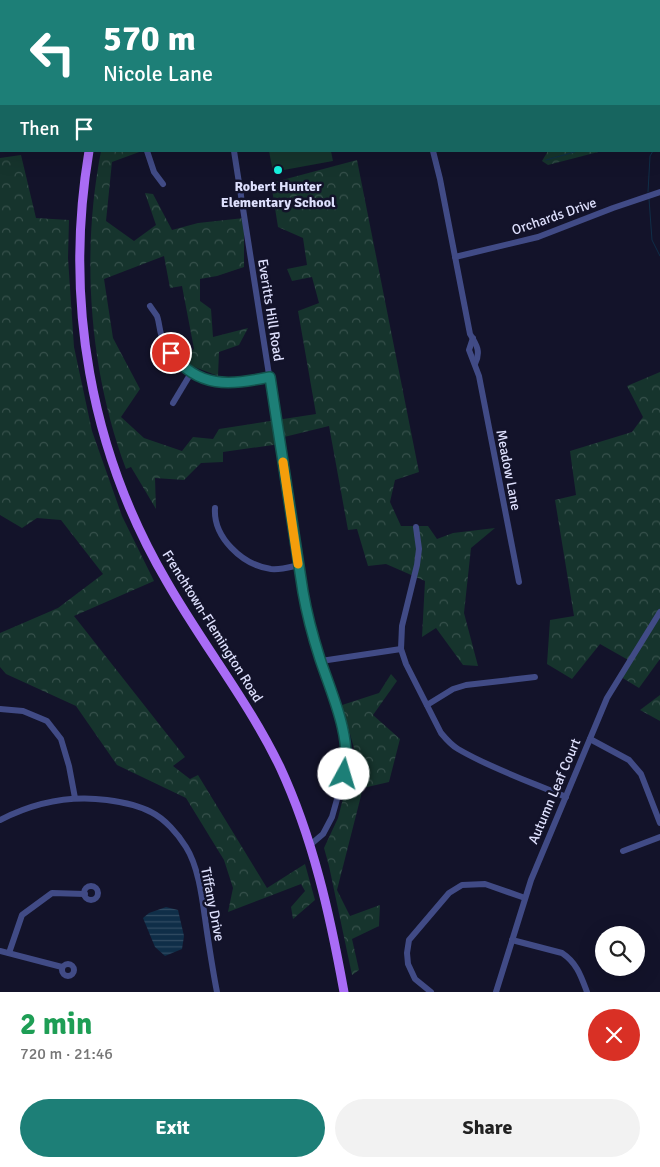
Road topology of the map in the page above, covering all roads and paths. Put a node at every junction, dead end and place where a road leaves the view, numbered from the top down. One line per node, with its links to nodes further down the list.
1 (89, 152): 28 (main road, Frenchtown-Flemington Road)
2 (147, 152): 5 (street)
3 (234, 152): 10 (street, Everitts Hill Road)
4 (433, 152): 7 (street, Meadow Lane)
5 (163, 184)
6 (660, 192): 7 (street, Orchards Drive)
7 (455, 257): 15 (street, Meadow Lane)
8 (150, 306): 9 (street)
9 (191, 373): 10 (street); 11 (street)
10 (270, 377): 14 (street, Everitts Hill Road)
11 (173, 403)
12 (215, 508): 14 (street)
13 (416, 527): 17 (street)
14 (299, 565): 18 (street, Everitts Hill Road)
15 (518, 582)
16 (660, 612): 22 (street, Autumn Leaf Court)
17 (401, 649): 18 (street); 20 (street)
18 (321, 661): 28 (street, Everitts Hill Road)
19 (535, 677): 20 (street)
20 (427, 704): 23 (street)
21 (0, 709): 24 (street)
22 (590, 739): 23 (street, Autumn Leaf Court); 26 (street)
23 (566, 797): 31 (street, Autumn Leaf Court)
24 (74, 798): 25 (street, Tiffany Drive); 36 (street, Tiffany Drive)
25 (0, 820)
26 (660, 823)
27 (660, 837): 29 (street)
28 (310, 845): 37 (main road, Frenchtown-Flemington Road)
29 (624, 851)
30 (85, 894): 34 (street)
31 (525, 898): 32 (street, Autumn Leaf Court); 38 (street)
32 (512, 940): 39 (street, Autumn Leaf Court); 40 (street)
33 (0, 951): 34 (street)
34 (9, 953): 35 (street)
35 (62, 967)
36 (217, 992)
37 (344, 992)
38 (431, 992)
39 (496, 992)
40 (587, 992)

